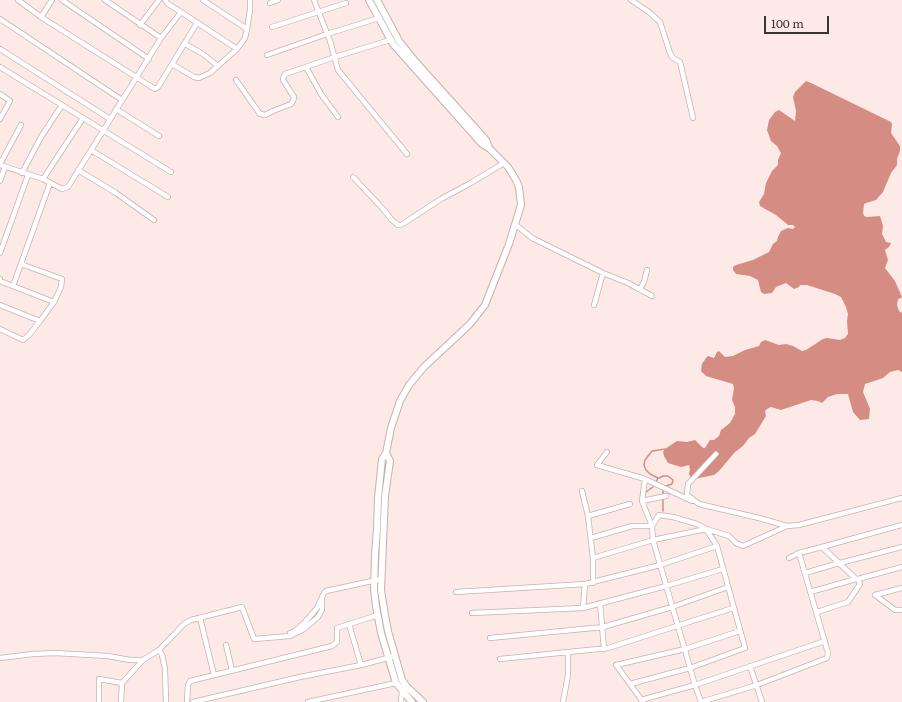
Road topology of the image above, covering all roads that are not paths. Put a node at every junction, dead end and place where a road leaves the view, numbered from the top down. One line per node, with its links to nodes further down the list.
1 (18, 0): 18 (street)
2 (52, 0): 18 (street)
3 (62, 0): 33 (street)
4 (105, 0): 22 (street)
5 (159, 0): 22 (street)
6 (165, 0): 16 (street)
7 (203, 0): 24 (street)
8 (278, 0): 14 (street)
9 (314, 0): 17 (street)
10 (369, 0): 19 (street)
11 (377, 0): 52 (street)
12 (631, 0): 46 (street)
13 (249, 1): 24 (street)
14 (270, 3)
15 (346, 3): 17 (street)
16 (181, 12): 21 (street); 26 (street)
17 (318, 12): 23 (street); 25 (street)
18 (41, 17): 38 (street)
19 (379, 18): 25 (street); 27 (street)
20 (0, 19): 41 (street)
21 (197, 23): 28 (street); 30 (street)
22 (140, 25): 26 (street)
23 (272, 27)
24 (247, 29): 30 (street)
25 (327, 34): 31 (street); 32 (street)
26 (161, 38): 33 (street)
27 (390, 40): 32 (street); 52 (street)
28 (185, 44): 34 (street); 36 (street)
29 (0, 49): 48 (street)
30 (237, 49): 36 (street)
31 (267, 55)
32 (335, 56): 37 (street); 54 (street)
33 (149, 59): 38 (street)
34 (172, 64): 36 (street); 38 (street)
35 (0, 66): 42 (street)
36 (218, 66)
37 (306, 67): 39 (street); 44 (street)
38 (136, 78): 41 (street)
39 (236, 80)
40 (0, 94): 47 (street)
41 (122, 100): 43 (street)
42 (62, 105): 45 (street); 60 (street)
43 (116, 109): 48 (street); 51 (street)
44 (338, 117)
45 (82, 118): 50 (street); 63 (street)
46 (693, 118)
47 (0, 119)
48 (110, 119): 50 (street)
49 (21, 125): 56 (street)
50 (103, 130): 53 (street); 59 (street)
51 (159, 136)
52 (489, 148): 55 (street)
53 (91, 150): 58 (street); 66 (street)
54 (407, 154)
55 (504, 163): 62 (street); 68 (street)
56 (0, 164): 57 (street)
57 (6, 167): 60 (street); 64 (street)
58 (78, 170): 65 (street); 67 (street)
59 (171, 172)
60 (22, 173): 61 (street)
61 (28, 175): 63 (street); 69 (street)
62 (353, 177)
63 (43, 179): 65 (street)
64 (0, 181)
65 (50, 183): 70 (street)
66 (168, 197)
67 (154, 220)
68 (516, 225): 72 (street); 109 (street)
69 (0, 253)
70 (21, 264): 74 (street); 77 (street)
71 (646, 270): 75 (street)
72 (603, 273): 75 (street); 79 (street)
73 (0, 281): 74 (street)
74 (13, 286): 77 (street)
75 (640, 289): 76 (street)
76 (652, 296)
77 (54, 302): 80 (street)
78 (0, 305): 80 (street)
79 (594, 305)
80 (40, 320): 81 (street)
81 (0, 329)
82 (607, 452): 84 (street)
83 (716, 454): 90 (street)
84 (647, 481): 88 (street); 90 (street)
85 (582, 491): 91 (street)
86 (666, 496): 88 (street)
87 (902, 498): 94 (street)
88 (642, 501): 93 (street)
89 (630, 504): 91 (street)
90 (699, 504): 94 (street)
91 (588, 516): 96 (street)
92 (902, 525): 99 (street)
93 (652, 526): 95 (street); 96 (street); 97 (street)
94 (787, 526): 95 (street)
95 (706, 529): 97 (street); 98 (street)
96 (591, 538): 102 (street)
97 (653, 540): 102 (street); 105 (street)
98 (717, 546): 105 (street); 107 (street)
99 (822, 546): 101 (street); 104 (street)
100 (902, 546): 104 (street)
101 (799, 553): 103 (street); 108 (street)
102 (593, 558): 111 (street)
103 (789, 558)
104 (839, 563): 108 (street); 110 (street)
105 (660, 565): 111 (street); 113 (street)
106 (902, 567): 110 (street)
107 (723, 569): 113 (street); 114 (street)
108 (805, 573): 117 (street)
109 (378, 579): 125 (street); 126 (street); 138 (street)
110 (857, 579): 117 (street); 123 (street)
111 (593, 583): 112 (street)
112 (585, 584): 116 (street); 120 (street)
113 (666, 586): 118 (street); 119 (street)
114 (728, 588): 119 (street); 121 (street)
115 (902, 588): 122 (street)
116 (456, 592)
117 (810, 592): 123 (street)
118 (600, 604): 120 (street); 129 (street)
119 (672, 607): 128 (street); 129 (street)
120 (583, 608): 124 (street)
121 (733, 608): 128 (street); 130 (street)
122 (902, 610)
123 (817, 612): 132 (street)
124 (472, 613)
125 (378, 615): 127 (street); 140 (street)
126 (200, 618): 136 (street); 147 (street)
127 (349, 624): 143 (street); 146 (street)
128 (677, 626): 134 (street); 135 (street)
129 (603, 627): 131 (street); 134 (street)
130 (740, 631): 135 (street); 145 (street)
131 (490, 638)
132 (825, 641): 144 (street); 151 (street)
133 (226, 645): 146 (street)
134 (604, 649): 137 (street)
135 (684, 649): 145 (street); 150 (street)
136 (160, 650): 142 (street); 158 (street)
137 (568, 653): 141 (street); 165 (street)
138 (395, 656): 140 (street); 153 (street)
139 (0, 658): 142 (street)
140 (388, 658): 143 (street); 149 (street)
141 (500, 659)
142 (143, 660): 148 (street)
143 (361, 665): 160 (street)
144 (750, 666): 151 (street); 152 (street)
145 (690, 668): 150 (street); 152 (street)
146 (232, 670): 147 (street)
147 (214, 675): 159 (street)
148 (122, 683): 156 (street); 157 (street)
149 (396, 683): 154 (street); 161 (street)
150 (630, 684): 155 (street)
151 (757, 684): 166 (street); 167 (street)
152 (695, 685): 155 (street); 166 (street)
153 (407, 687): 154 (street); 164 (street)
154 (402, 692): 162 (street); 163 (street)
155 (642, 701)
156 (99, 702)
157 (120, 702)
158 (166, 702)
159 (187, 702)
160 (193, 702)
161 (308, 702)
162 (401, 702)
163 (412, 702)
164 (423, 702)
165 (563, 702)
166 (701, 702)
167 (762, 702)

